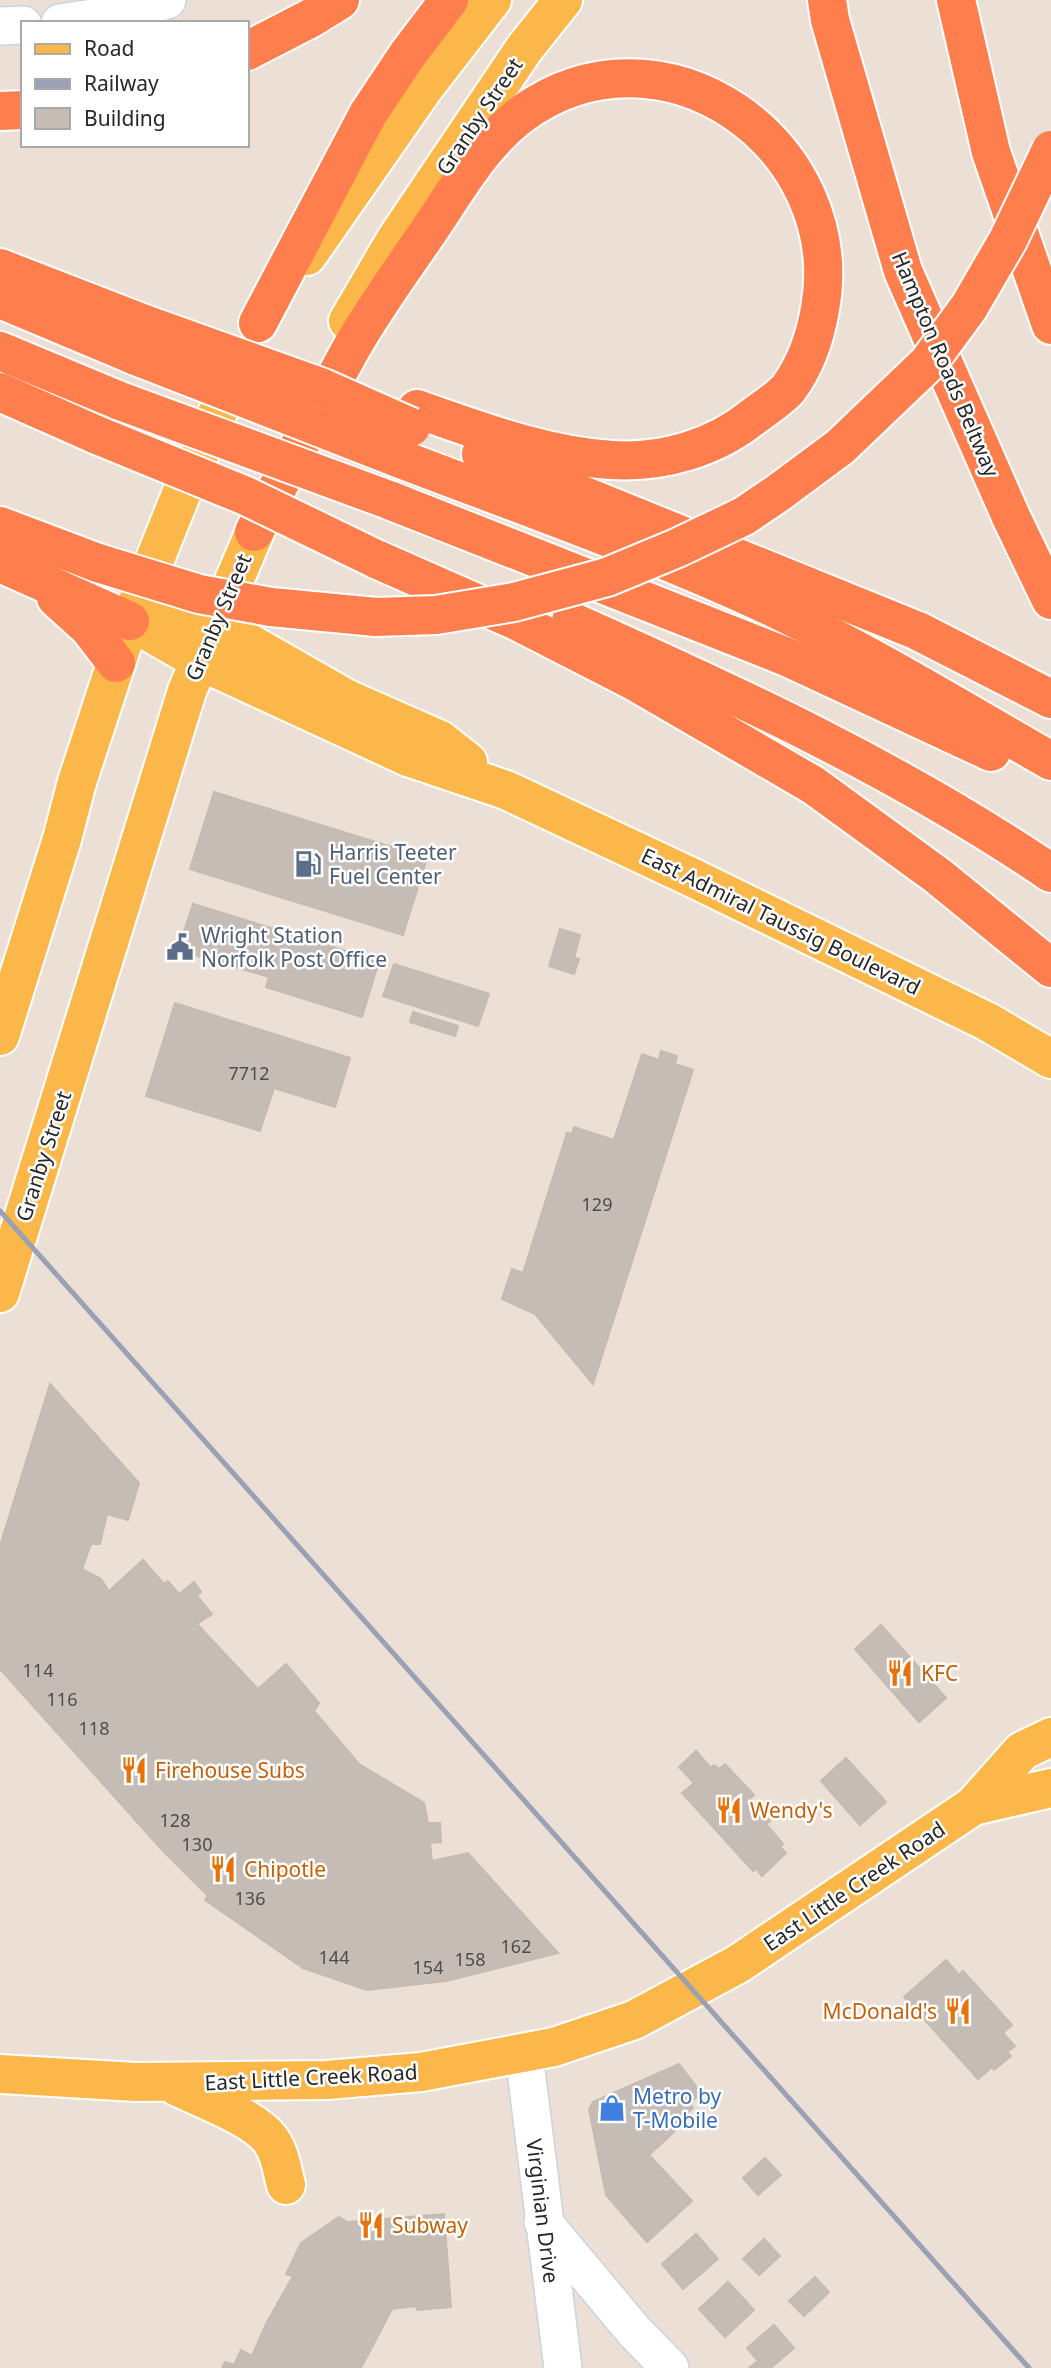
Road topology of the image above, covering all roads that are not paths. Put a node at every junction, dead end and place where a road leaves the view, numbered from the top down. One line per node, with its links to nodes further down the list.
1 (167, 0): 8 (street)
2 (340, 0): 11 (highway)
3 (449, 0): 17 (highway)
4 (492, 0): 17 (main road)
5 (563, 0): 24 (main road, Granby Street)
6 (827, 0): 27 (highway, Hampton Roads Beltway)
7 (956, 0): 18 (highway)
8 (73, 21)
9 (21, 25): 10 (street)
10 (0, 26)
11 (248, 50)
12 (21, 110): 13 (highway)
13 (0, 111)
14 (1051, 150): 23 (highway, bridge)
15 (0, 268): 19 (highway)
16 (0, 299): 19 (highway)
17 (258, 323): 28 (main road)
18 (1051, 326)
19 (142, 341): 22 (highway, bridge); 22 (highway, bridge)
20 (0, 351): 33 (highway, bridge)
21 (0, 392): 25 (highway, bridge)
22 (409, 431): 24 (highway); 31 (highway); 32 (highway)
23 (0, 526)
24 (254, 533): 29 (main road, Granby Street)
25 (379, 548): 34 (highway); 35 (highway)
26 (15, 570): 28 (highway); 30 (highway)
27 (1051, 600)
28 (135, 610): 29 (main road, East Admiral Taussig Boulevard); 30 (main road)
29 (205, 644): 37 (main road, East Admiral Taussig Boulevard); 38 (main road, Granby Street)
30 (116, 663): 36 (main road)
31 (1051, 699)
32 (1051, 761)
33 (1051, 779)
34 (1051, 873)
35 (1051, 968)
36 (0, 1036)
37 (1051, 1059)
38 (0, 1293)
39 (1051, 1737): 41 (main road, East Little Creek Road)
40 (1051, 1788): 41 (main road, East Little Creek Road)
41 (973, 1806): 42 (main road, East Little Creek Road)
42 (524, 2054): 44 (main road, East Little Creek Road); 46 (street, Virginian Drive)
43 (0, 2074): 44 (main road, East Little Creek Road)
44 (168, 2082): 45 (main road)
45 (286, 2185)
46 (543, 2222): 47 (street, Virginian Drive); 48 (street)
47 (563, 2368)
48 (670, 2368)

